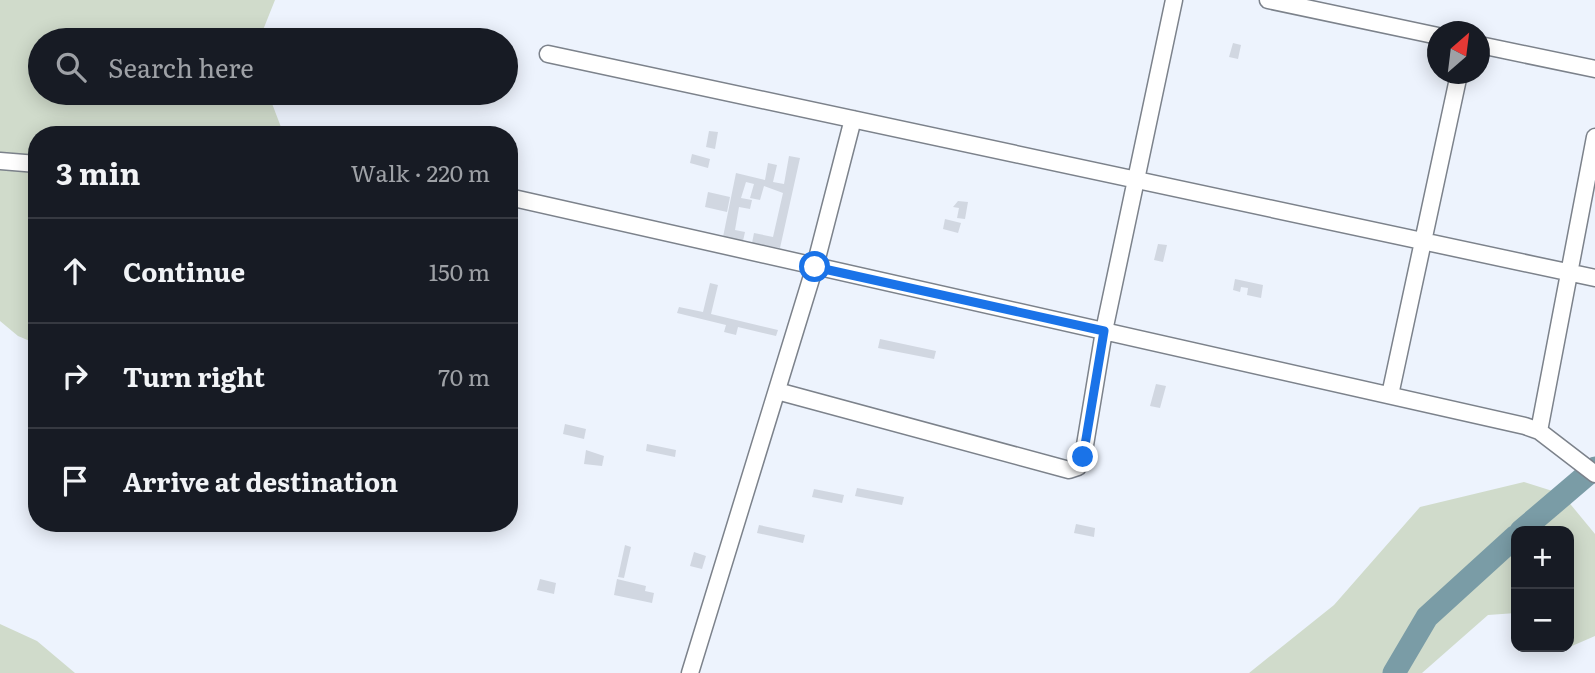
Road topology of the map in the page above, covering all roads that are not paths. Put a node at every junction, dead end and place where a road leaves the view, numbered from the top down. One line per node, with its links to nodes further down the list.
1 (1174, 0): 12 (street)
2 (1268, 0): 3 (street)
3 (1427, 34)
4 (1490, 47): 6 (street)
5 (548, 54): 8 (street)
6 (1595, 69)
7 (1458, 84): 14 (street)
8 (853, 119): 12 (street); 15 (street)
9 (1595, 137): 16 (street)
10 (0, 161): 11 (street)
11 (28, 163)
12 (1137, 180): 14 (street); 18 (street)
13 (518, 199): 15 (street)
14 (1423, 241): 16 (street); 20 (street)
15 (815, 267): 18 (street); 19 (street)
16 (1567, 272): 17 (street); 21 (street)
17 (1595, 278)
18 (1104, 331): 19 (street); 20 (street)
19 (777, 391): 23 (street)
20 (1390, 395): 21 (street)
21 (1539, 431): 22 (street)
22 (1595, 474)
23 (690, 673)

